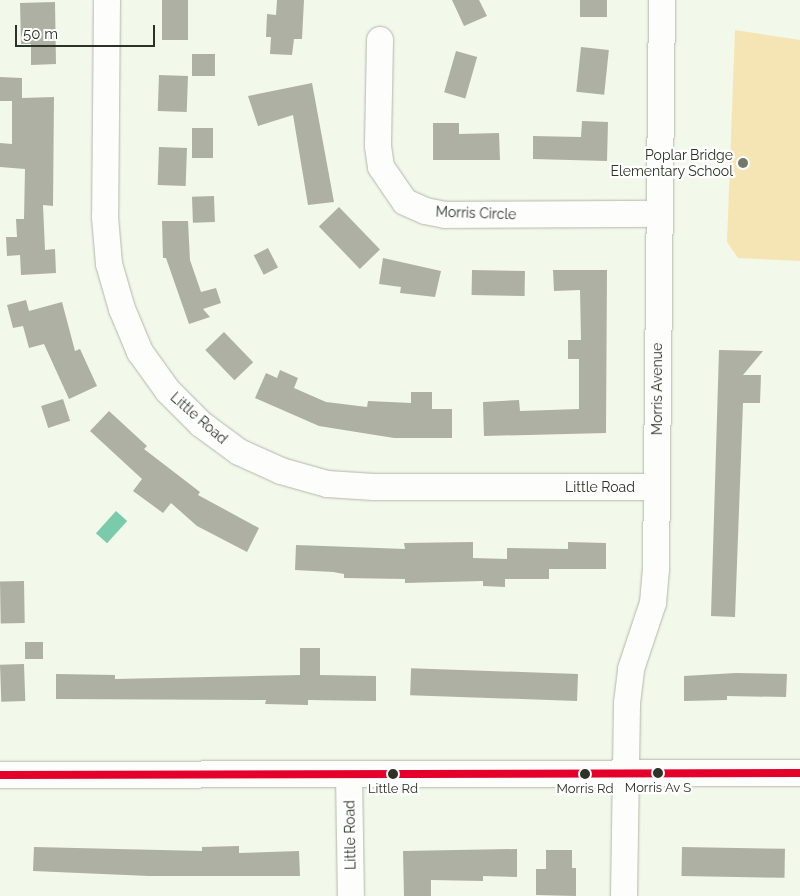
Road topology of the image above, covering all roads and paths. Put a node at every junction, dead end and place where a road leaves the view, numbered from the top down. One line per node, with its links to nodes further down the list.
1 (107, 0): 5 (street, Little Road)
2 (662, 0): 4 (street, Morris Avenue)
3 (380, 40): 4 (street, Morris Circle)
4 (659, 214): 5 (street, Morris Avenue)
5 (657, 487): 9 (street, Morris Avenue)
6 (350, 774): 8 (street); 9 (street); 10 (street, Little Road)
7 (800, 774): 9 (street)
8 (0, 775)
9 (625, 775): 11 (street, Morris Avenue)
10 (351, 896)
11 (624, 896)

